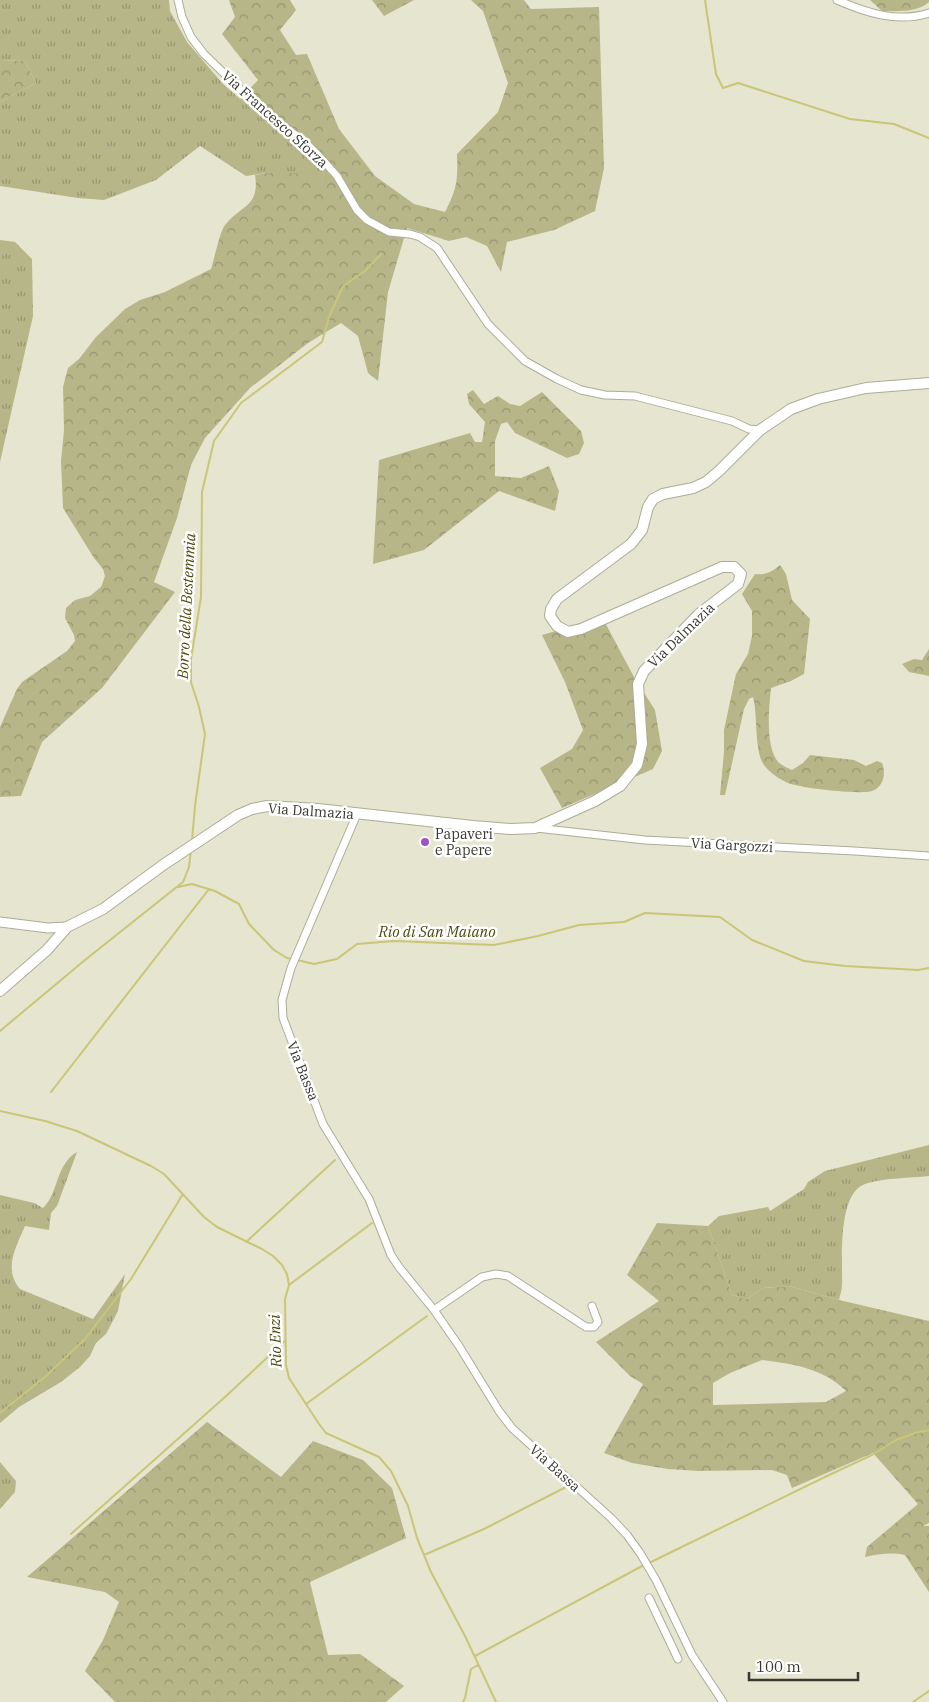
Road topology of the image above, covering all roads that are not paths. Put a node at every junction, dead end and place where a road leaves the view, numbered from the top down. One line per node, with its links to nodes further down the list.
1 (178, 0): 5 (street, Via Francesco Sforza)
2 (837, 0): 3 (street)
3 (929, 13)
4 (929, 383): 5 (main road, Via Dalmazia)
5 (760, 430): 7 (main road, Via Dalmazia)
6 (357, 814): 7 (main road, Via Dalmazia); 10 (main road, Via Dalmazia); 13 (street, Via Bassa)
7 (535, 828): 8 (street, Via Gargozzi)
8 (929, 856)
9 (0, 922): 10 (street)
10 (67, 927): 11 (main road)
11 (0, 991)
12 (592, 1306): 13 (street)
13 (434, 1310): 15 (street, Via Bassa)
14 (649, 1598): 16 (street)
15 (676, 1623): 16 (street); 18 (street, Via Bassa)
16 (664, 1629): 17 (street)
17 (678, 1659)
18 (723, 1702)

